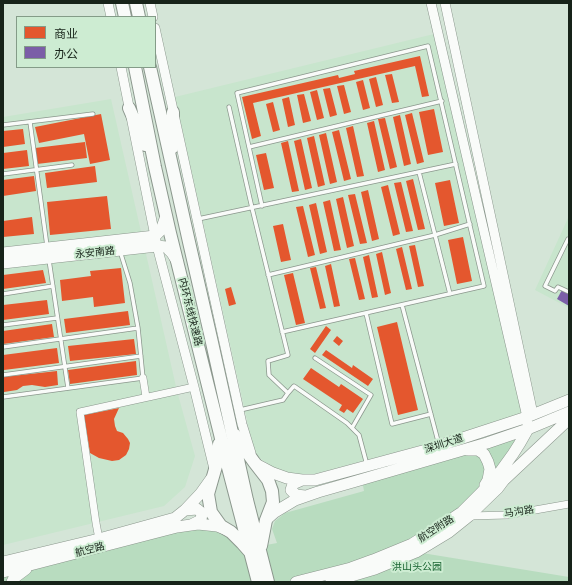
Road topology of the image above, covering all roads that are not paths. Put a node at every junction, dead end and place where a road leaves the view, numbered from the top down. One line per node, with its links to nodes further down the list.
1 (108, 3): 7 (street)
2 (122, 3): 8 (highway)
3 (136, 3): 9 (highway)
4 (150, 3): 10 (street)
5 (431, 3): 70 (street)
6 (445, 3): 70 (street)
7 (111, 16)
8 (125, 16)
9 (140, 16)
10 (153, 16)
11 (156, 33): 18 (street)
12 (121, 68): 17 (street)
13 (135, 68): 26 (highway, 内环东线快速路)
14 (150, 68): 25 (highway, 内环东线快速路)
15 (442, 101): 22 (lane); 22 (lane); 23 (lane)
16 (229, 107): 31 (lane)
17 (129, 108): 26 (highway); 37 (street)
18 (173, 112): 25 (highway); 33 (street)
19 (93, 114): 20 (lane)
20 (30, 122): 21 (lane); 27 (lane)
21 (3, 126)
22 (248, 147): 30 (lane)
23 (456, 164): 28 (lane); 34 (lane)
24 (72, 165): 27 (lane)
25 (171, 165): 74 (highway, 内环东线快速路)
26 (155, 167): 32 (highway, 内环东线快速路)
27 (36, 170): 29 (lane); 40 (lane)
28 (419, 172): 30 (lane); 35 (lane)
29 (3, 174)
30 (262, 206): 31 (lane)
31 (252, 208): 33 (lane); 43 (lane)
32 (166, 216): 37 (main road); 42 (highway, 内环东线快速路)
33 (197, 220): 67 (street)
34 (470, 224): 35 (lane); 47 (lane)
35 (435, 234): 43 (lane); 47 (lane)
36 (569, 239): 45 (lane)
37 (156, 241): 38 (main road, 永安南路); 42 (main road); 61 (street)
38 (117, 245): 40 (main road, 永安南路); 52 (lane)
39 (3, 253): 40 (main road, 永安南路)
40 (48, 253): 41 (main road, 永安南路); 44 (lane)
41 (3, 263)
42 (178, 264): 75 (highway, 内环东线快速路)
43 (268, 275): 53 (lane)
44 (53, 286): 46 (lane); 50 (lane)
45 (569, 292)
46 (3, 294)
47 (450, 294): 48 (lane)
48 (402, 305): 49 (lane); 69 (lane)
49 (366, 313): 53 (lane); 69 (lane)
50 (57, 318): 51 (lane); 54 (lane)
51 (3, 326)
52 (138, 328): 54 (lane); 56 (lane)
53 (282, 332): 63 (lane)
54 (60, 339): 55 (lane); 58 (lane)
55 (3, 347)
56 (141, 356): 58 (lane); 60 (lane)
57 (315, 358): 72 (lane)
58 (64, 366): 59 (lane); 62 (lane)
59 (3, 374)
60 (143, 378): 62 (lane); 65 (street)
61 (194, 387): 65 (street); 80 (street)
62 (68, 388): 64 (lane)
63 (288, 393): 67 (lane); 72 (lane)
64 (3, 397)
65 (146, 397): 92 (street)
66 (569, 400): 70 (main road, 深圳大道)
67 (239, 410): 78 (street)
68 (569, 412): 73 (main road, 深圳大道)
69 (431, 414): 76 (lane)
70 (530, 415): 73 (main road, 航空附路); 76 (main road, 深圳大道)
71 (569, 419): 82 (main road, 航空附路)
72 (352, 428): 79 (lane)
73 (531, 428): 77 (main road, 深圳大道); 82 (main road, 航空附路); 83 (main road, 航空附路)
74 (233, 432): 78 (highway); 93 (highway, 内环东线快速路)
75 (220, 434): 80 (highway); 93 (highway, 内环东线快速路)
76 (439, 446): 79 (main road, 深圳大道)
77 (461, 450): 83 (main road); 84 (main road, 深圳大道)
78 (254, 462): 81 (main road, 深圳大道); 88 (highway)
79 (368, 466): 81 (main road, 深圳大道)
80 (214, 475): 86 (main road); 91 (highway)
81 (302, 480): 84 (main road)
82 (504, 480): 87 (main road, 航空附路)
83 (481, 493): 100 (main road, 航空附路)
84 (305, 496): 88 (main road, 深圳大道)
85 (569, 504): 87 (street, 马沟路)
86 (185, 510): 89 (main road); 90 (main road)
87 (469, 516): 101 (main road, 航空附路)
88 (266, 520): 93 (highway)
89 (176, 522): 90 (main road); 92 (main road, 航空路); 95 (main road, 航空路)
90 (191, 525): 91 (main road)
91 (231, 532): 93 (highway)
92 (99, 539): 94 (main road, 航空路)
93 (256, 554): 98 (highway); 99 (highway)
94 (3, 562)
95 (30, 566): 96 (main road, 航空路); 97 (main road)
96 (3, 572)
97 (12, 582)
98 (258, 582)
99 (268, 582)
100 (296, 582)
101 (331, 582)

